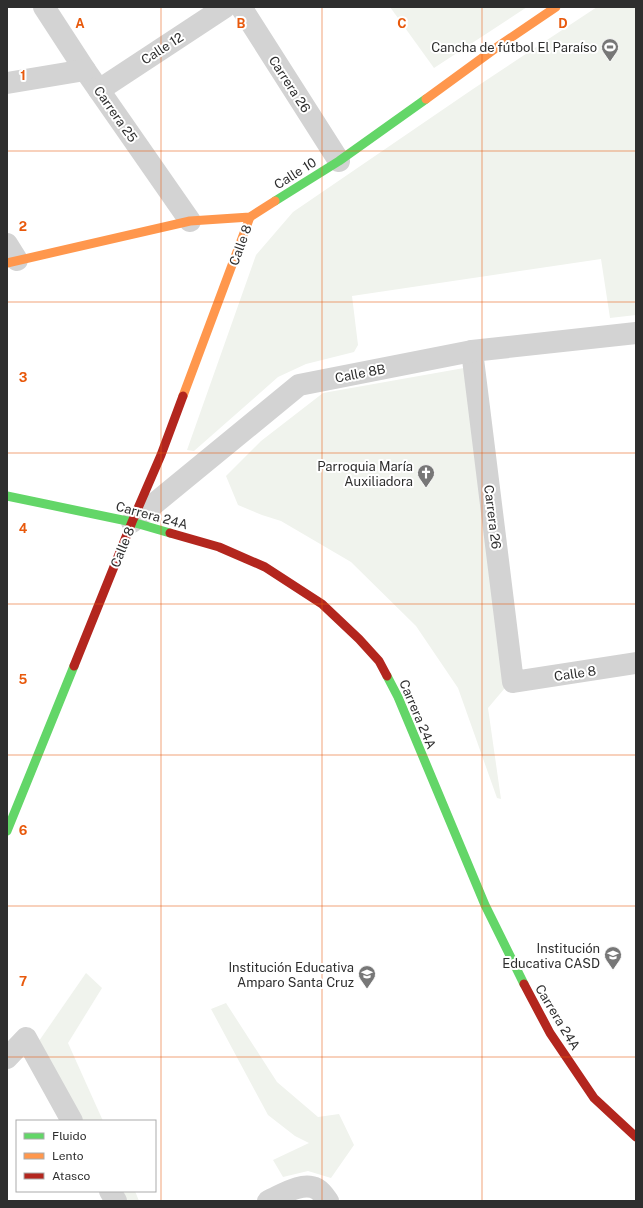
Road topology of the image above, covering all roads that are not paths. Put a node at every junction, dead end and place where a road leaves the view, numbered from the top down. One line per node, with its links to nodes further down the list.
1 (44, 7): 5 (street, Carrera 25)
2 (225, 7): 7 (street, Calle 12)
3 (241, 7): 8 (street, Carrera 26)
4 (556, 7): 8 (street, Calle 10)
5 (85, 70): 6 (street); 7 (street, Carrera 25)
6 (7, 83)
7 (99, 90): 10 (street, Carrera 25)
8 (340, 160): 9 (street, Calle 10)
9 (250, 217): 10 (street, Calle 10); 15 (street, Calle 8)
10 (190, 220): 11 (street, Calle 10)
11 (10, 255)
12 (636, 333): 13 (street, Calle 8B)
13 (472, 352): 15 (street, Calle 8B); 17 (street, Carrera 26)
14 (7, 496): 15 (street, Carrera 24A)
15 (132, 522): 18 (street, Calle 8); 21 (street, Carrera 24A)
16 (636, 664): 17 (street, Calle 8)
17 (513, 682)
18 (7, 831)
19 (7, 1058): 20 (street)
20 (71, 1120)
21 (636, 1137)
22 (111, 1192): 24 (street)
23 (324, 1195): 25 (street)
24 (116, 1201)
25 (268, 1201)

